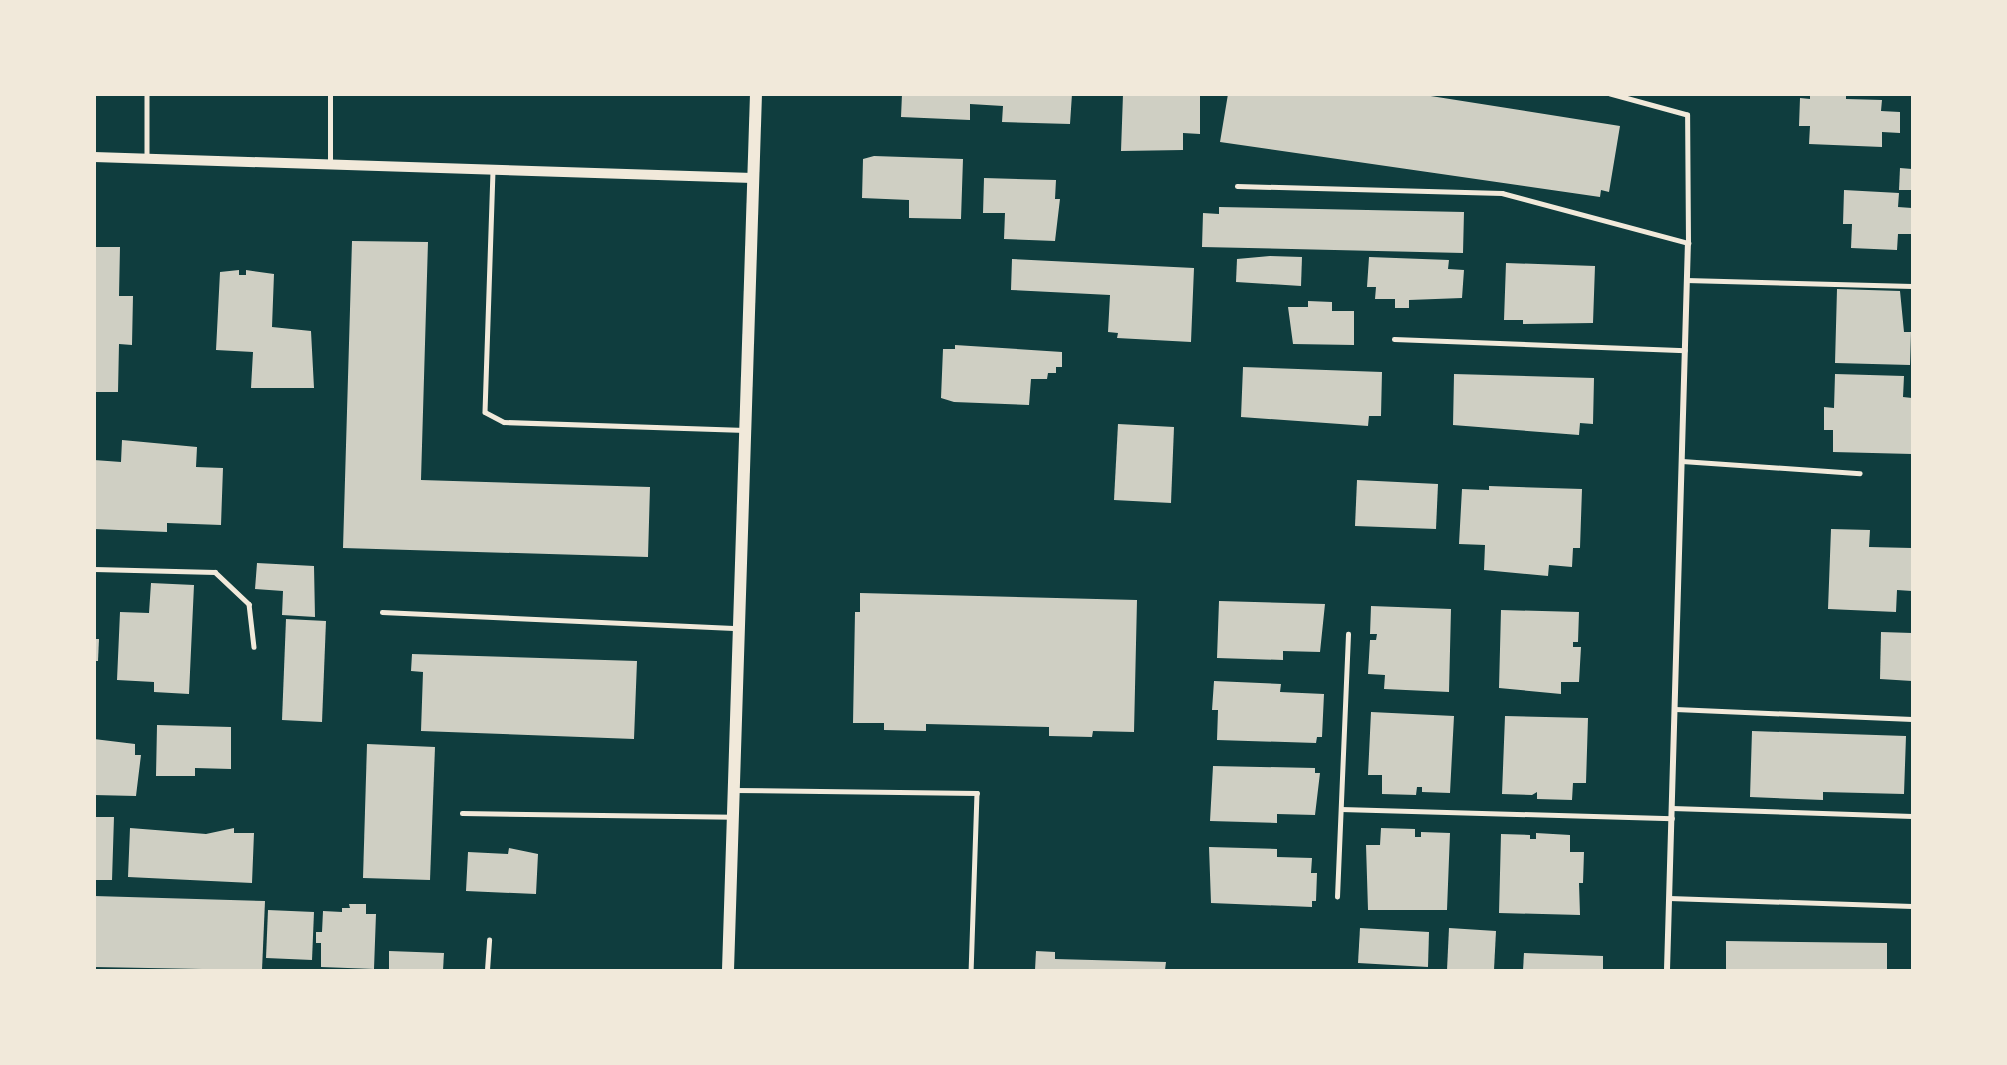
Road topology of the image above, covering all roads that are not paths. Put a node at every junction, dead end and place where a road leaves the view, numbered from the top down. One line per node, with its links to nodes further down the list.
1 (147, 94): 6 (lane)
2 (330, 94): 7 (lane)
3 (756, 94): 9 (main road)
4 (1610, 94): 11 (lane)
5 (94, 157): 6 (street)
6 (147, 158): 7 (street)
7 (330, 164): 8 (street)
8 (493, 170): 9 (street); 16 (lane)
9 (753, 178): 16 (main road)
10 (1237, 186): 11 (lane)
11 (1688, 243): 12 (street)
12 (1686, 280): 13 (lane); 15 (street)
13 (1912, 286)
14 (1394, 339): 15 (lane)
15 (1685, 350): 17 (street)
16 (745, 430): 21 (main road)
17 (1682, 461): 18 (lane); 24 (street)
18 (1860, 473)
19 (94, 569): 23 (lane)
20 (382, 612): 21 (lane)
21 (739, 628): 26 (main road)
22 (1347, 634): 28 (lane)
23 (254, 647)
24 (1675, 709): 25 (lane); 27 (street)
25 (1912, 719)
26 (734, 790): 31 (main road); 39 (lane)
27 (1672, 808): 30 (lane); 32 (street)
28 (1341, 809): 32 (lane); 33 (lane)
29 (462, 813): 31 (lane)
30 (1912, 816)
31 (733, 817): 38 (main road)
32 (1672, 818): 34 (street)
33 (1337, 897)
34 (1669, 898): 35 (lane); 40 (street)
35 (1912, 906)
36 (489, 940): 37 (lane)
37 (487, 970)
38 (728, 970)
39 (971, 970)
40 (1667, 970)

